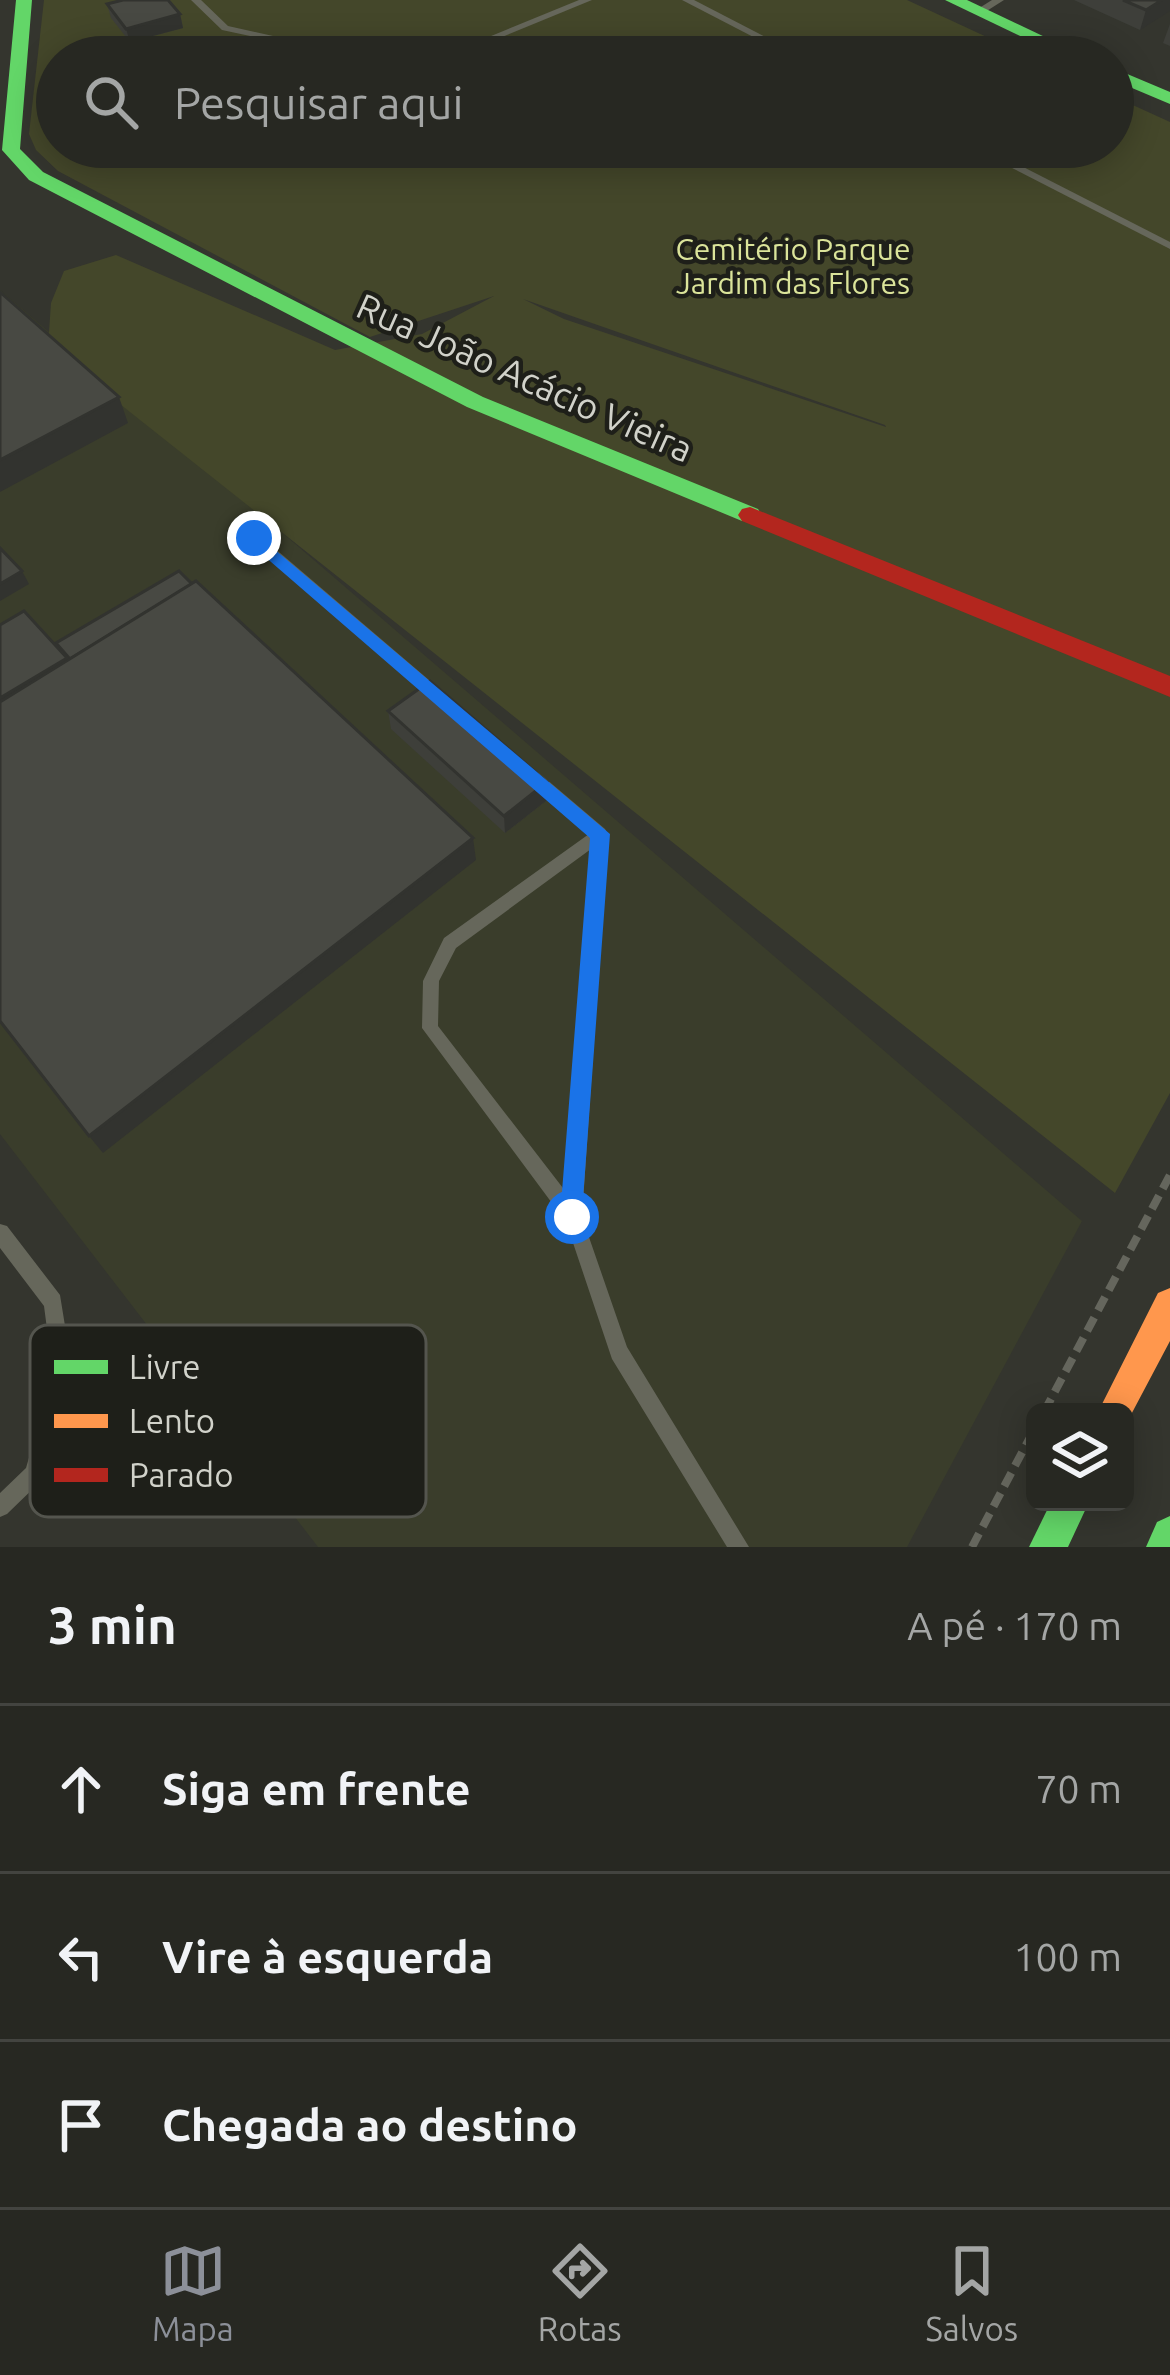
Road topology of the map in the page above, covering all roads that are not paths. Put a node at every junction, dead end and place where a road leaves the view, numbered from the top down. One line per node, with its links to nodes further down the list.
1 (24, 0): 15 (street, Rua João Acácio Vieira)
2 (196, 0): 6 (lane)
3 (587, 0): 7 (lane)
4 (687, 0): 8 (lane)
5 (977, 4): 9 (street)
6 (263, 36)
7 (497, 36)
8 (758, 36)
9 (1038, 36)
10 (1134, 83): 11 (street)
11 (1170, 99)
12 (1017, 168): 13 (lane)
13 (1170, 246)
14 (254, 538): 16 (lane)
15 (1170, 687)
16 (454, 710)
17 (527, 772): 18 (lane)
18 (600, 834): 19 (lane); 19 (lane)
19 (572, 1217): 28 (lane)
20 (0, 1233): 22 (lane)
21 (1170, 1305): 23 (street)
22 (55, 1325)
23 (1121, 1403)
24 (30, 1478): 25 (lane)
25 (0, 1507)
26 (1066, 1511): 29 (street)
27 (1170, 1535): 30 (street)
28 (739, 1547)
29 (1048, 1547)
30 (1165, 1547)

